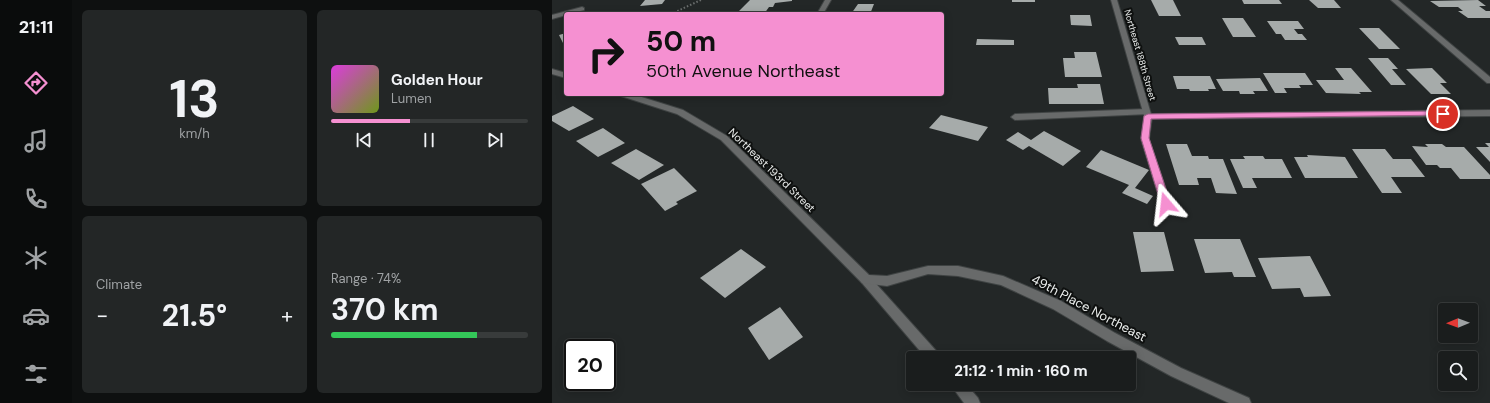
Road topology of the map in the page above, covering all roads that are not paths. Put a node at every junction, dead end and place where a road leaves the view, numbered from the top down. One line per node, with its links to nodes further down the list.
1 (828, 0): 6 (street)
2 (1114, 0): 14 (street, Northeast 188th Street)
3 (1394, 0): 11 (street)
4 (582, 9): 5 (street)
5 (571, 12)
6 (821, 12)
7 (564, 14): 8 (street)
8 (552, 17)
9 (552, 71): 10 (street)
10 (564, 75)
11 (1490, 81)
12 (630, 96): 17 (street, Northeast 193rd Street)
13 (1490, 113): 14 (street)
14 (1147, 114): 15 (street); 16 (street)
15 (1015, 117)
16 (1166, 204)
17 (866, 280): 18 (street, Northeast 193rd Street); 21 (street, 49th Place Northeast)
18 (928, 351)
19 (963, 391): 20 (street)
20 (973, 403)
21 (1244, 403)

